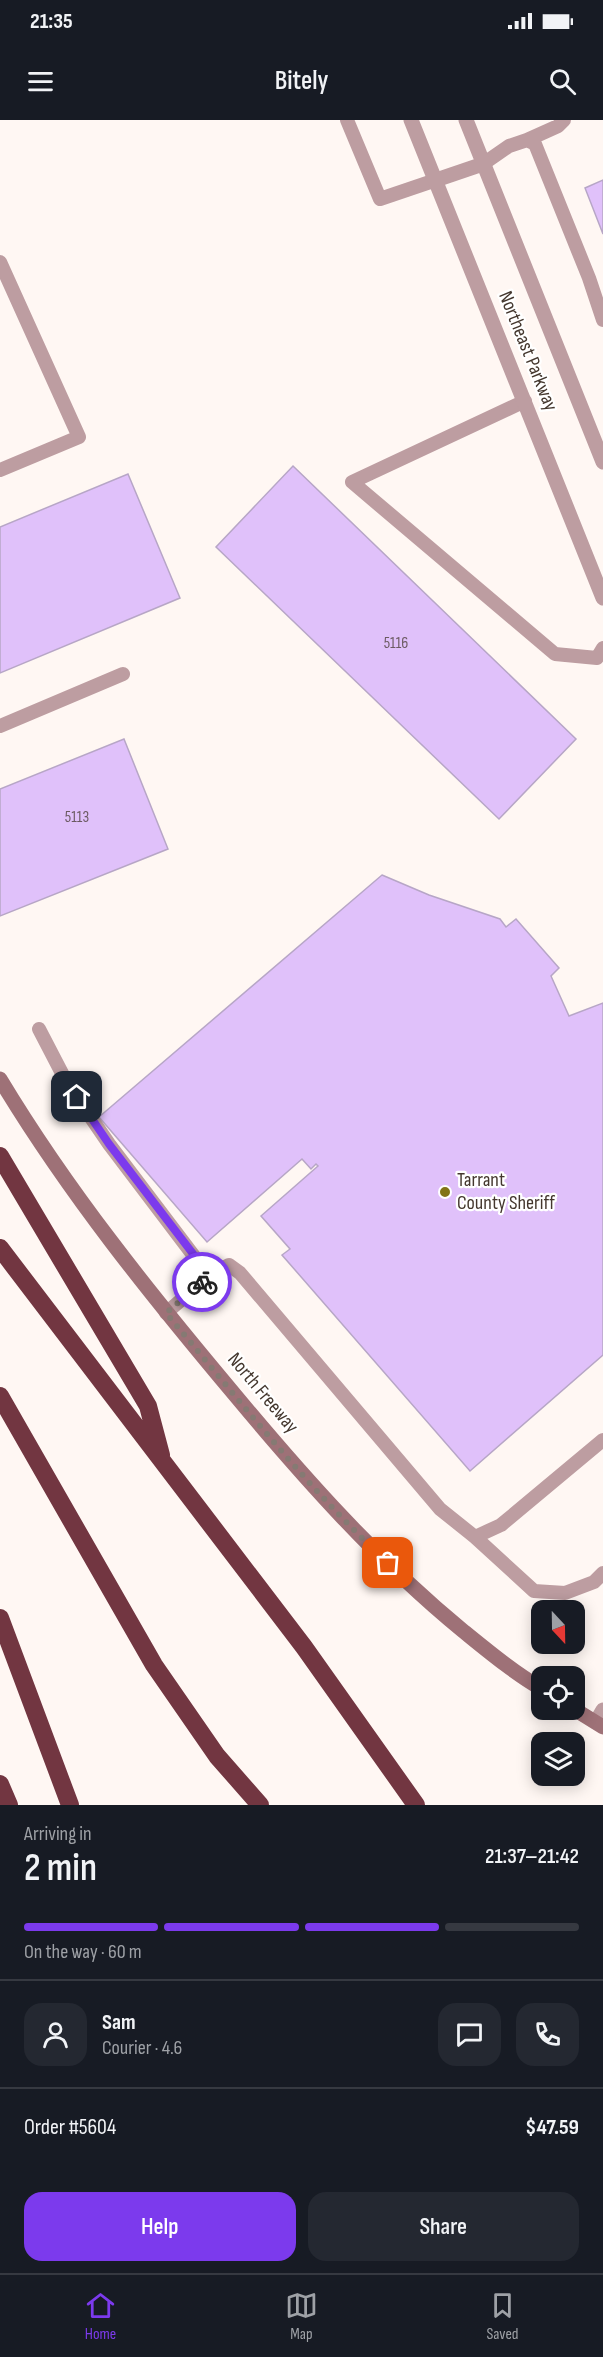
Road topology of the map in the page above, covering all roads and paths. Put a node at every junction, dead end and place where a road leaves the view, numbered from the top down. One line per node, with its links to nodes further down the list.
1 (347, 120): 7 (lane)
2 (411, 120): 7 (street, Northeast Parkway)
3 (466, 120): 6 (street, Northeast Parkway)
4 (564, 120): 5 (lane)
5 (527, 140): 6 (lane); 9 (lane)
6 (483, 164): 7 (street); 11 (street, Northeast Parkway)
7 (436, 180): 10 (street, Northeast Parkway)
8 (0, 262): 12 (lane)
9 (603, 320)
10 (525, 401): 13 (street, Northeast Parkway); 14 (lane)
11 (603, 462)
12 (0, 470)
13 (603, 598)
14 (603, 648)
15 (123, 674): 16 (lane)
16 (0, 726)
17 (39, 1029): 21 (lane)
18 (0, 1079): 22 (main road, North Freeway)
19 (0, 1156): 25 (highway)
20 (0, 1248): 25 (highway)
21 (210, 1276): 22 (lane); 26 (lane)
22 (166, 1313): 29 (main road, North Freeway)
23 (0, 1396): 35 (highway)
24 (603, 1440): 26 (lane)
25 (163, 1462): 36 (highway)
26 (475, 1537): 27 (lane)
27 (603, 1573)
28 (0, 1618): 34 (highway)
29 (531, 1682)
30 (585, 1713): 31 (main road)
31 (601, 1720)
32 (0, 1784): 33 (highway)
33 (9, 1805)
34 (70, 1805)
35 (260, 1805)
36 (416, 1805)

